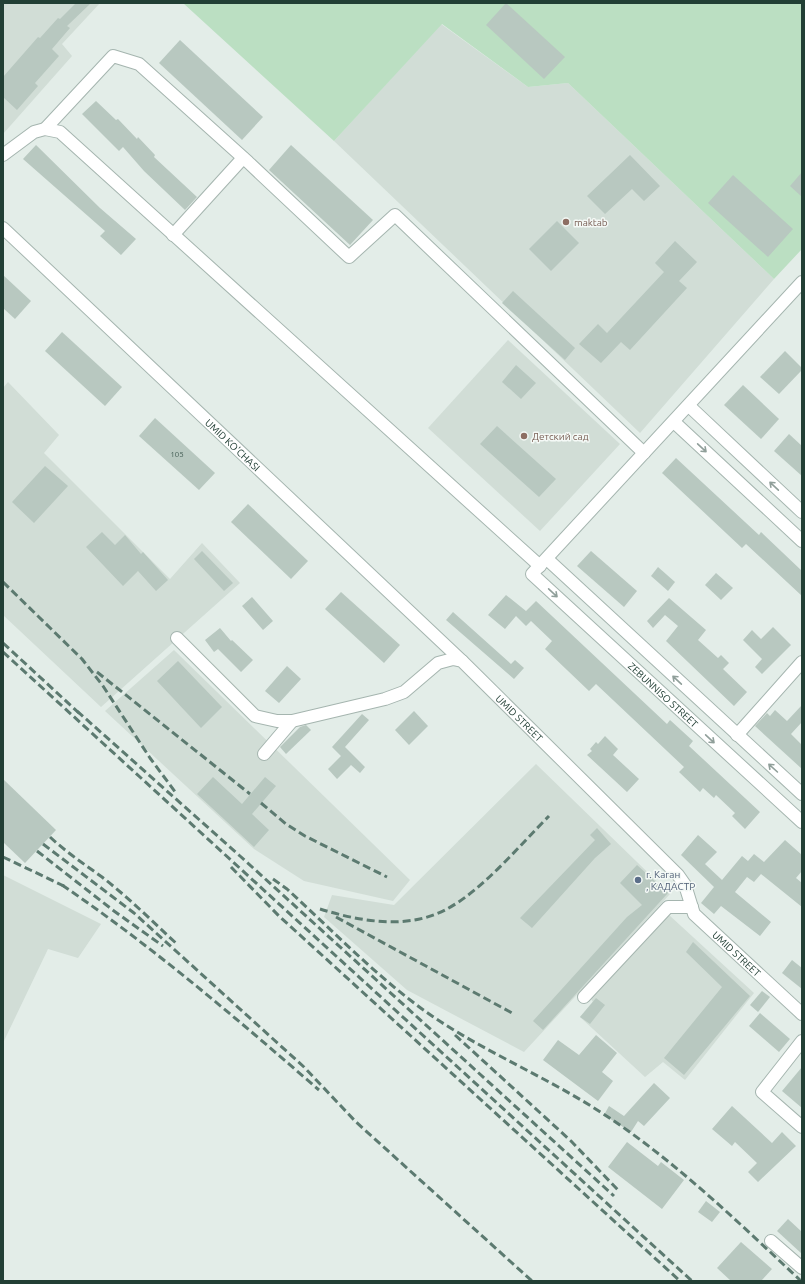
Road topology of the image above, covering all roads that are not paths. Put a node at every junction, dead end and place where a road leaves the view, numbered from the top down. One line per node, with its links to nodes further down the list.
1 (45, 129): 2 (street); 3 (street); 5 (street)
2 (3, 155)
3 (243, 158): 5 (street); 9 (street)
4 (3, 228): 14 (street, UMID KO'CHASI)
5 (173, 235): 12 (street)
6 (802, 282): 7 (street)
7 (689, 406): 8 (street); 10 (street, one-way to 7)
8 (674, 422): 9 (street); 11 (street, one-way to 11)
9 (644, 453): 12 (street)
10 (802, 512)
11 (802, 541)
12 (543, 563): 17 (street, ZEBUNNISO STREET, one-way to 12); 20 (street, ZEBUNNISO STREET, one-way to 20)
13 (178, 638): 16 (street)
14 (462, 661): 16 (street); 21 (street, UMID STREET)
15 (802, 662): 17 (street)
16 (292, 721): 18 (street)
17 (737, 735): 19 (street, ZEBUNNISO STREET, one-way to 17)
18 (264, 754)
19 (802, 794)
20 (802, 822)
21 (692, 907): 22 (street); 23 (street, UMID STREET)
22 (584, 998)
23 (802, 1014)
24 (802, 1041): 25 (street)
25 (802, 1127)
26 (771, 1240): 27 (street)
27 (802, 1268)

